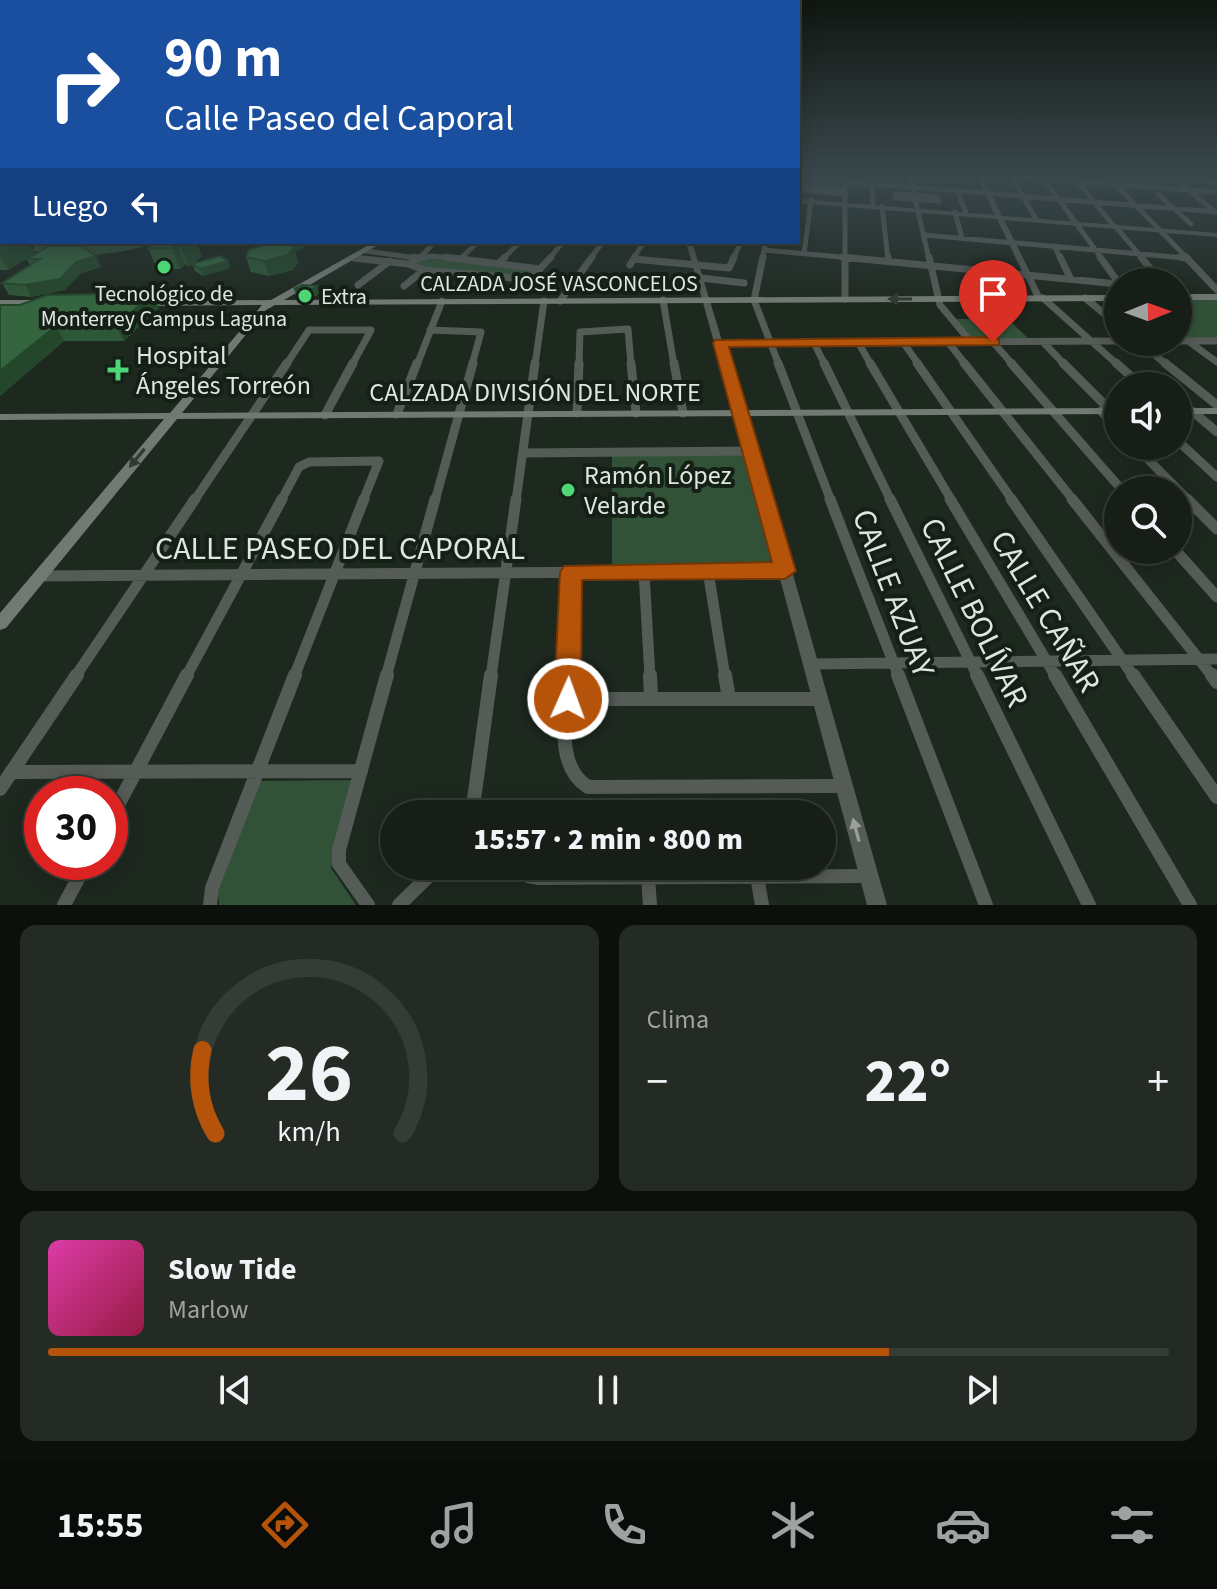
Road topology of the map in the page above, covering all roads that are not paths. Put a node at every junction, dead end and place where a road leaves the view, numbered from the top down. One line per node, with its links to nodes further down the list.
1 (809, 219): 15 (street)
2 (845, 219): 40 (street)
3 (881, 219): 45 (street)
4 (920, 219): 20 (street)
5 (957, 219): 21 (street)
6 (998, 219): 22 (street)
7 (1033, 219): 14 (street)
8 (1038, 219): 14 (street)
9 (1073, 219): 14 (street)
10 (1108, 219): 17 (street)
11 (1149, 219): 18 (street)
12 (1186, 219): 16 (street)
13 (800, 223): 15 (street)
14 (1076, 223): 17 (street); 34 (street)
15 (808, 224): 36 (street)
16 (1191, 224)
17 (1114, 226): 18 (street); 37 (street)
18 (1159, 230): 19 (street); 42 (street)
19 (1217, 234)
20 (924, 235): 21 (street); 48 (street)
21 (962, 238): 22 (street)
22 (1009, 242): 32 (street); 55 (street)
23 (376, 244): 35 (main road)
24 (432, 244): 39 (street)
25 (476, 244): 43 (street)
26 (518, 244): 46 (street)
27 (561, 244): 51 (street)
28 (602, 244): 75 (street)
29 (643, 244): 53 (street)
30 (688, 244): 53 (street)
31 (739, 244): 53 (street)
32 (1054, 246): 34 (street); 56 (street)
33 (765, 247): 36 (street); 72 (street)
34 (1095, 250): 37 (street); 49 (street)
35 (366, 251): 38 (street); 41 (main road)
36 (804, 253): 40 (street)
37 (1138, 254): 42 (street); 50 (street)
38 (397, 255): 39 (street); 44 (street)
39 (419, 257): 43 (street); 47 (street)
40 (845, 257): 45 (street); 68 (street)
41 (354, 258): 44 (street); 76 (main road)
42 (1186, 258): 62 (street)
43 (460, 259): 46 (street)
44 (388, 262): 47 (street); 59 (street)
45 (888, 262): 48 (street)
46 (499, 263): 51 (street)
47 (409, 264): 52 (street)
48 (931, 266): 55 (street); 69 (street)
49 (1108, 268)
50 (1150, 268)
51 (541, 269): 54 (street)
52 (424, 270): 54 (street); 61 (street)
53 (698, 272): 58 (street); 71 (street)
54 (466, 275): 60 (street)
55 (1024, 275): 56 (street); 65 (street)
56 (1071, 279): 57 (street)
57 (1104, 282)
58 (744, 283)
59 (358, 285)
60 (454, 285)
61 (404, 286)
62 (1217, 290)
63 (1192, 294): 64 (main road)
64 (1217, 297)
65 (1038, 298): 66 (main road, CALZADA JOSÉ VASCONCELOS); 69 (main road, CALZADA JOSÉ VASCONCELOS); 82 (street)
66 (1085, 298): 67 (main road, CALZADA JOSÉ VASCONCELOS); 80 (street)
67 (1104, 298)
68 (845, 299): 69 (main road, CALZADA JOSÉ VASCONCELOS, one-way to 68); 72 (main road, CALZADA JOSÉ VASCONCELOS)
69 (939, 299): 89 (street)
70 (663, 300): 71 (main road, CALZADA JOSÉ VASCONCELOS); 75 (main road, CALZADA JOSÉ VASCONCELOS); 111 (street)
71 (708, 300): 72 (main road, CALZADA JOSÉ VASCONCELOS); 92 (street)
72 (754, 300): 93 (street, CALLE AZUAY)
73 (442, 301): 74 (main road, CALZADA JOSÉ VASCONCELOS); 76 (main road, CALZADA JOSÉ VASCONCELOS); 81 (street)
74 (544, 301): 75 (main road, CALZADA JOSÉ VASCONCELOS); 115 (street)
75 (560, 301)
76 (269, 302): 79 (main road, CALZADA JOSÉ VASCONCELOS); 118 (main road)
77 (0, 303): 78 (main road)
78 (50, 303)
79 (131, 303)
80 (1104, 314)
81 (430, 330): 113 (street); 114 (street)
82 (1091, 341): 83 (street); 91 (street); 98 (street)
83 (1104, 341)
84 (1192, 341): 85 (street)
85 (1217, 341)
86 (858, 342): 87 (street); 94 (street); 107 (street, CALLE CAÑAR)
87 (903, 342): 88 (street); 108 (street)
88 (948, 342): 89 (street); 101 (street)
89 (971, 342): 90 (street)
90 (993, 342): 91 (street); 102 (street)
91 (1043, 342): 99 (street)
92 (720, 343): 93 (street); 112 (street)
93 (771, 343): 94 (street); 105 (street, CALLE AZUAY)
94 (814, 343): 106 (street, CALLE BOLÍVAR)
95 (1192, 344): 97 (street)
96 (1156, 356): 100 (street)
97 (1217, 362)
98 (1126, 372)
99 (1104, 405)
100 (1217, 408): 104 (main road)
101 (1003, 411): 102 (main road, CALZADA DIVISIÓN DEL NORTE); 108 (main road, CALZADA DIVISIÓN DEL NORTE); 141 (street)
102 (1053, 411): 103 (main road, CALZADA DIVISIÓN DEL NORTE); 125 (street)
103 (1104, 411)
104 (1192, 411): 120 (street)
105 (796, 412): 106 (main road, CALZADA DIVISIÓN DEL NORTE); 112 (main road, CALZADA DIVISIÓN DEL NORTE); 146 (street, CALLE AZUAY)
106 (848, 412): 107 (main road, CALZADA DIVISIÓN DEL NORTE); 145 (street, CALLE BOLÍVAR)
107 (899, 412): 108 (main road, CALZADA DIVISIÓN DEL NORTE); 144 (street, CALLE CAÑAR)
108 (951, 412): 143 (street)
109 (577, 413): 110 (main road, CALZADA DIVISIÓN DEL NORTE); 110 (street); 115 (main road, CALZADA DIVISIÓN DEL NORTE)
110 (636, 413): 111 (main road, CALZADA DIVISIÓN DEL NORTE)
111 (683, 413): 112 (main road, CALZADA DIVISIÓN DEL NORTE)
112 (740, 413): 121 (street)
113 (397, 414): 114 (main road, CALZADA DIVISIÓN DEL NORTE); 117 (main road, CALZADA DIVISIÓN DEL NORTE)
114 (459, 414): 115 (main road, CALZADA DIVISIÓN DEL NORTE); 133 (street)
115 (528, 414): 122 (street)
116 (252, 415): 117 (main road, CALZADA DIVISIÓN DEL NORTE); 117 (street); 118 (main road, CALZADA DIVISIÓN DEL NORTE); 136 (street)
117 (325, 415)
118 (173, 416): 119 (main road, CALZADA DIVISIÓN DEL NORTE); 138 (main road, one-way to 138)
119 (0, 417)
120 (1217, 432)
121 (751, 451): 122 (street); 130 (street)
122 (523, 453): 134 (street)
123 (1192, 454): 126 (street)
124 (1149, 460): 127 (street)
125 (1110, 476)
126 (1217, 477)
127 (1217, 529)
128 (1188, 564): 139 (street)
129 (708, 571): 130 (street, CALLE PASEO DEL CAPORAL); 132 (street, CALLE PASEO DEL CAPORAL); 151 (street)
130 (785, 571): 147 (street)
131 (571, 572): 132 (street, CALLE PASEO DEL CAPORAL); 134 (street, CALLE PASEO DEL CAPORAL); 149 (street)
132 (644, 572): 150 (street)
133 (415, 573): 134 (street, CALLE PASEO DEL CAPORAL); 135 (street, CALLE PASEO DEL CAPORAL); 153 (street)
134 (506, 573): 161 (street)
135 (334, 574): 137 (street, CALLE PASEO DEL CAPORAL); 137 (street); 155 (street)
136 (146, 575): 137 (street, CALLE PASEO DEL CAPORAL); 138 (street, CALLE PASEO DEL CAPORAL); 154 (street)
137 (242, 575): 156 (street)
138 (39, 576): 140 (main road)
139 (1217, 597)
140 (2, 618)
141 (1199, 659): 142 (street); 143 (street); 148 (street)
142 (1217, 659)
143 (1123, 660): 144 (street); 160 (street)
144 (1046, 661): 145 (street); 177 (street, CALLE CAÑAR)
145 (971, 662): 146 (street); 176 (street, CALLE BOLÍVAR)
146 (892, 663): 147 (street); 175 (street, CALLE AZUAY)
147 (811, 664): 152 (street)
148 (1217, 682)
149 (568, 699): 150 (street); 157 (street)
150 (651, 699): 151 (street)
151 (729, 699): 152 (street)
152 (820, 699): 157 (street)
153 (361, 771): 155 (street); 170 (street)
154 (11, 772): 156 (street); 159 (street)
155 (255, 772): 156 (street); 169 (street)
156 (135, 774): 158 (street)
157 (844, 786): 163 (street, one-way to 157)
158 (128, 787)
159 (0, 789)
160 (1217, 797)
161 (474, 800)
162 (836, 876): 163 (street)
163 (869, 876): 174 (street)
164 (77, 880): 168 (street)
165 (425, 880): 171 (street)
166 (648, 880): 172 (street)
167 (758, 880): 173 (street)
168 (64, 905)
169 (210, 905)
170 (368, 905)
171 (399, 905)
172 (650, 905)
173 (762, 905)
174 (877, 905)
175 (986, 905)
176 (1089, 905)
177 (1190, 905)

